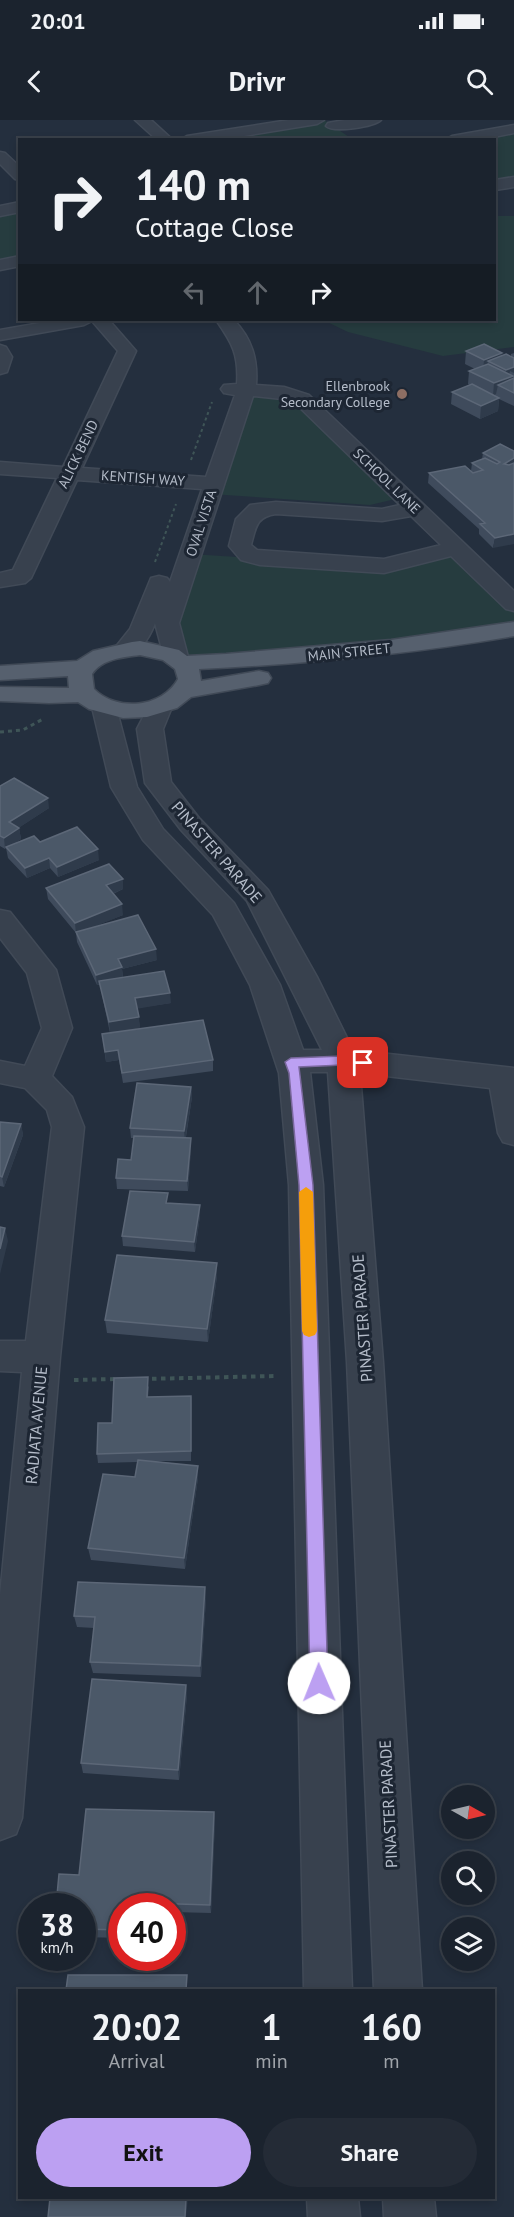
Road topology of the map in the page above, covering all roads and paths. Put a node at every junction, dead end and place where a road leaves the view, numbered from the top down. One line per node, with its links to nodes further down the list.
1 (142, 120): 8 (street)
2 (317, 120): 9 (street)
3 (374, 120): 5 (street)
4 (507, 120): 6 (street)
5 (328, 123): 10 (street)
6 (514, 124)
7 (514, 129): 11 (street)
8 (164, 138)
9 (200, 138)
10 (349, 138)
11 (463, 138)
12 (514, 182): 13 (street)
13 (496, 185)
14 (18, 207): 15 (street)
15 (0, 211)
16 (18, 261): 17 (street)
17 (0, 265)
18 (78, 321): 21 (street)
19 (101, 321): 28 (street, ALICK BEND)
20 (226, 321): 25 (street, OVAL VISTA)
21 (0, 335)
22 (0, 351): 23 (street)
23 (0, 368)
24 (318, 388): 26 (path)
25 (230, 391): 29 (street, OVAL VISTA); 29 (path); 30 (street, SCHOOL LANE)
26 (347, 392)
27 (0, 468): 28 (street, KENTISH WAY)
28 (68, 473): 29 (street, KENTISH WAY); 33 (street, ALICK BEND)
29 (198, 482): 32 (path); 37 (street, OVAL VISTA); 38 (street, OVAL VISTA)
30 (416, 509): 31 (street, SCHOOL LANE); 31 (street)
31 (456, 548): 34 (street, SCHOOL LANE)
32 (151, 572)
33 (0, 580)
34 (514, 604)
35 (514, 629): 38 (main road, MAIN STREET)
36 (514, 646): 43 (main road, MAIN STREET)
37 (126, 649): 38 (main road); 39 (main road)
38 (180, 660): 43 (main road)
39 (84, 668): 40 (main road); 44 (main road)
40 (0, 674)
41 (0, 694): 42 (main road)
42 (49, 696): 44 (main road); 45 (path)
43 (172, 699): 44 (main road); 47 (street, PINASTER PARADE)
44 (94, 700): 48 (street, PINASTER PARADE)
45 (0, 732)
46 (0, 919): 49 (street)
47 (343, 1060): 48 (street); 50 (street); 59 (street, PINASTER PARADE)
48 (291, 1062): 54 (street, PINASTER PARADE)
49 (17, 1076): 53 (street, RADIATA AVENUE)
50 (509, 1078): 51 (street)
51 (514, 1133)
52 (0, 1356): 53 (street)
53 (41, 1369): 55 (path); 57 (street, RADIATA AVENUE)
54 (311, 1375): 56 (path); 58 (street, PINASTER PARADE)
55 (122, 1379)
56 (134, 1379)
57 (0, 1818)
58 (328, 1989)
59 (398, 1989)
60 (333, 2199): 62 (street)
61 (409, 2199): 63 (street)
62 (334, 2217)
63 (410, 2217)

